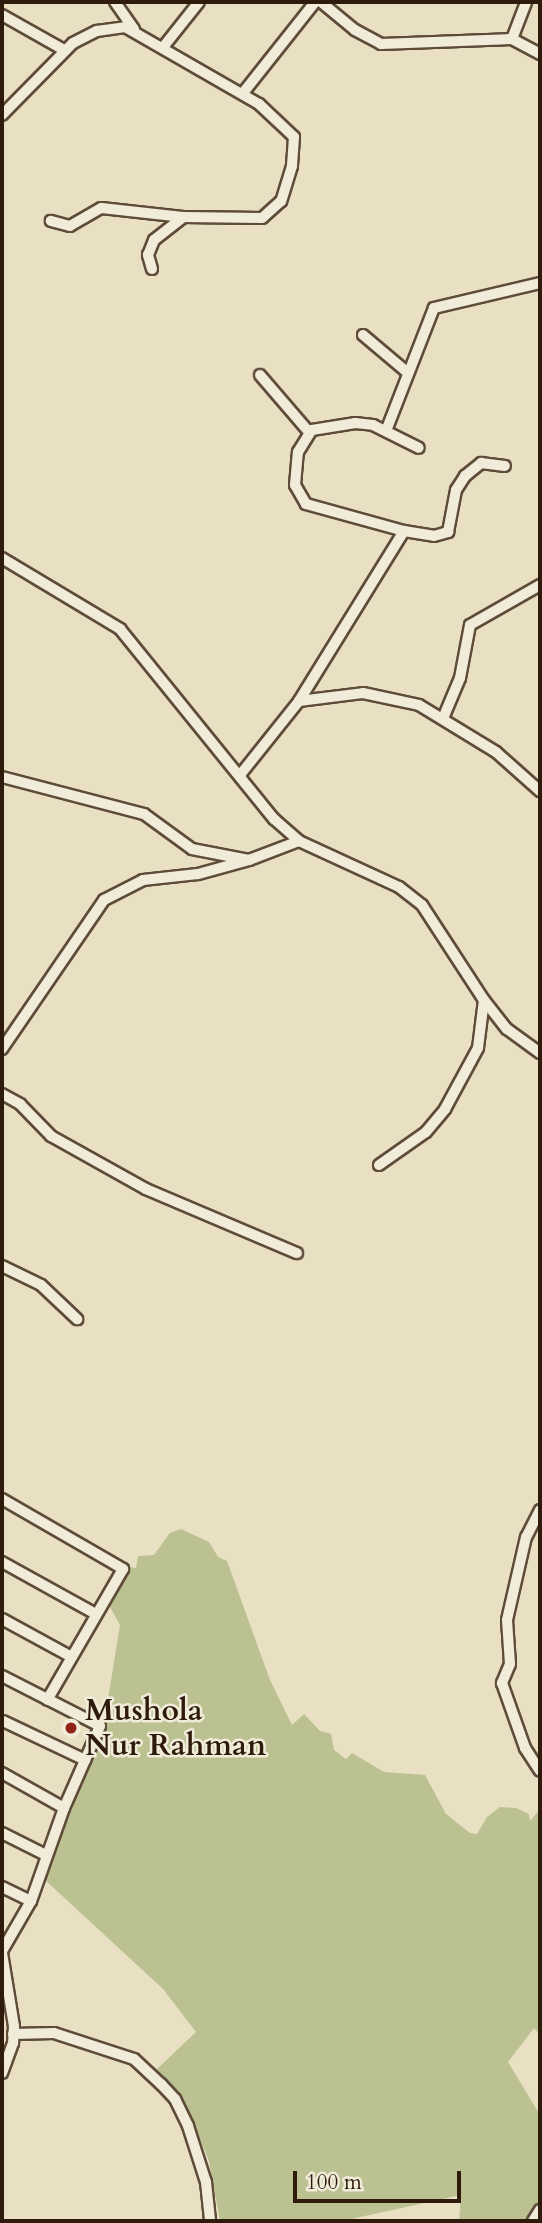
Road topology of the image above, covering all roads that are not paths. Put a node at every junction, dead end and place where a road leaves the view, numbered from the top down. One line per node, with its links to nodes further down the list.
1 (116, 2): 7 (street)
2 (199, 2): 9 (street)
3 (315, 2): 12 (street)
4 (321, 2): 8 (street)
5 (526, 2): 8 (street)
6 (2, 15): 10 (street)
7 (134, 29): 9 (street); 10 (street)
8 (512, 39): 11 (street)
9 (164, 46): 12 (street)
10 (64, 50): 13 (street)
11 (540, 54)
12 (243, 93): 14 (street)
13 (2, 115)
14 (183, 217): 15 (street); 16 (street)
15 (51, 221)
16 (152, 270)
17 (540, 283): 19 (street)
18 (363, 334): 19 (street)
19 (407, 372): 21 (street)
20 (260, 375): 22 (street)
21 (386, 431): 22 (street); 23 (street)
22 (309, 432): 25 (street)
23 (419, 448)
24 (505, 466): 25 (street)
25 (404, 531): 28 (street)
26 (2, 558): 30 (street)
27 (540, 585): 29 (street)
28 (299, 701): 29 (street); 30 (street)
29 (444, 716): 32 (street)
30 (240, 775): 33 (street)
31 (2, 777): 34 (street)
32 (540, 791)
33 (299, 841): 34 (street); 35 (street)
34 (249, 860): 36 (street)
35 (484, 1000): 37 (street); 39 (street)
36 (2, 1049)
37 (540, 1053)
38 (2, 1094): 40 (street)
39 (379, 1165)
40 (297, 1253)
41 (2, 1266): 42 (street)
42 (76, 1318)
43 (2, 1499): 46 (street)
44 (540, 1510): 53 (street)
45 (2, 1562): 46 (street)
46 (96, 1614): 48 (street)
47 (2, 1619): 48 (street)
48 (70, 1656): 50 (street)
49 (2, 1676): 50 (street)
50 (47, 1700): 52 (street)
51 (3, 1721): 52 (street)
52 (85, 1760): 55 (street)
53 (540, 1771)
54 (2, 1773): 55 (street)
55 (64, 1808): 57 (street)
56 (2, 1833): 57 (street)
57 (46, 1856): 59 (street)
58 (2, 1887): 59 (street)
59 (31, 1901): 60 (street)
60 (2, 1952): 61 (street)
61 (13, 2034): 62 (street); 64 (street)
62 (2, 2073)
63 (540, 2210): 65 (street)
64 (210, 2221)
65 (533, 2221)

